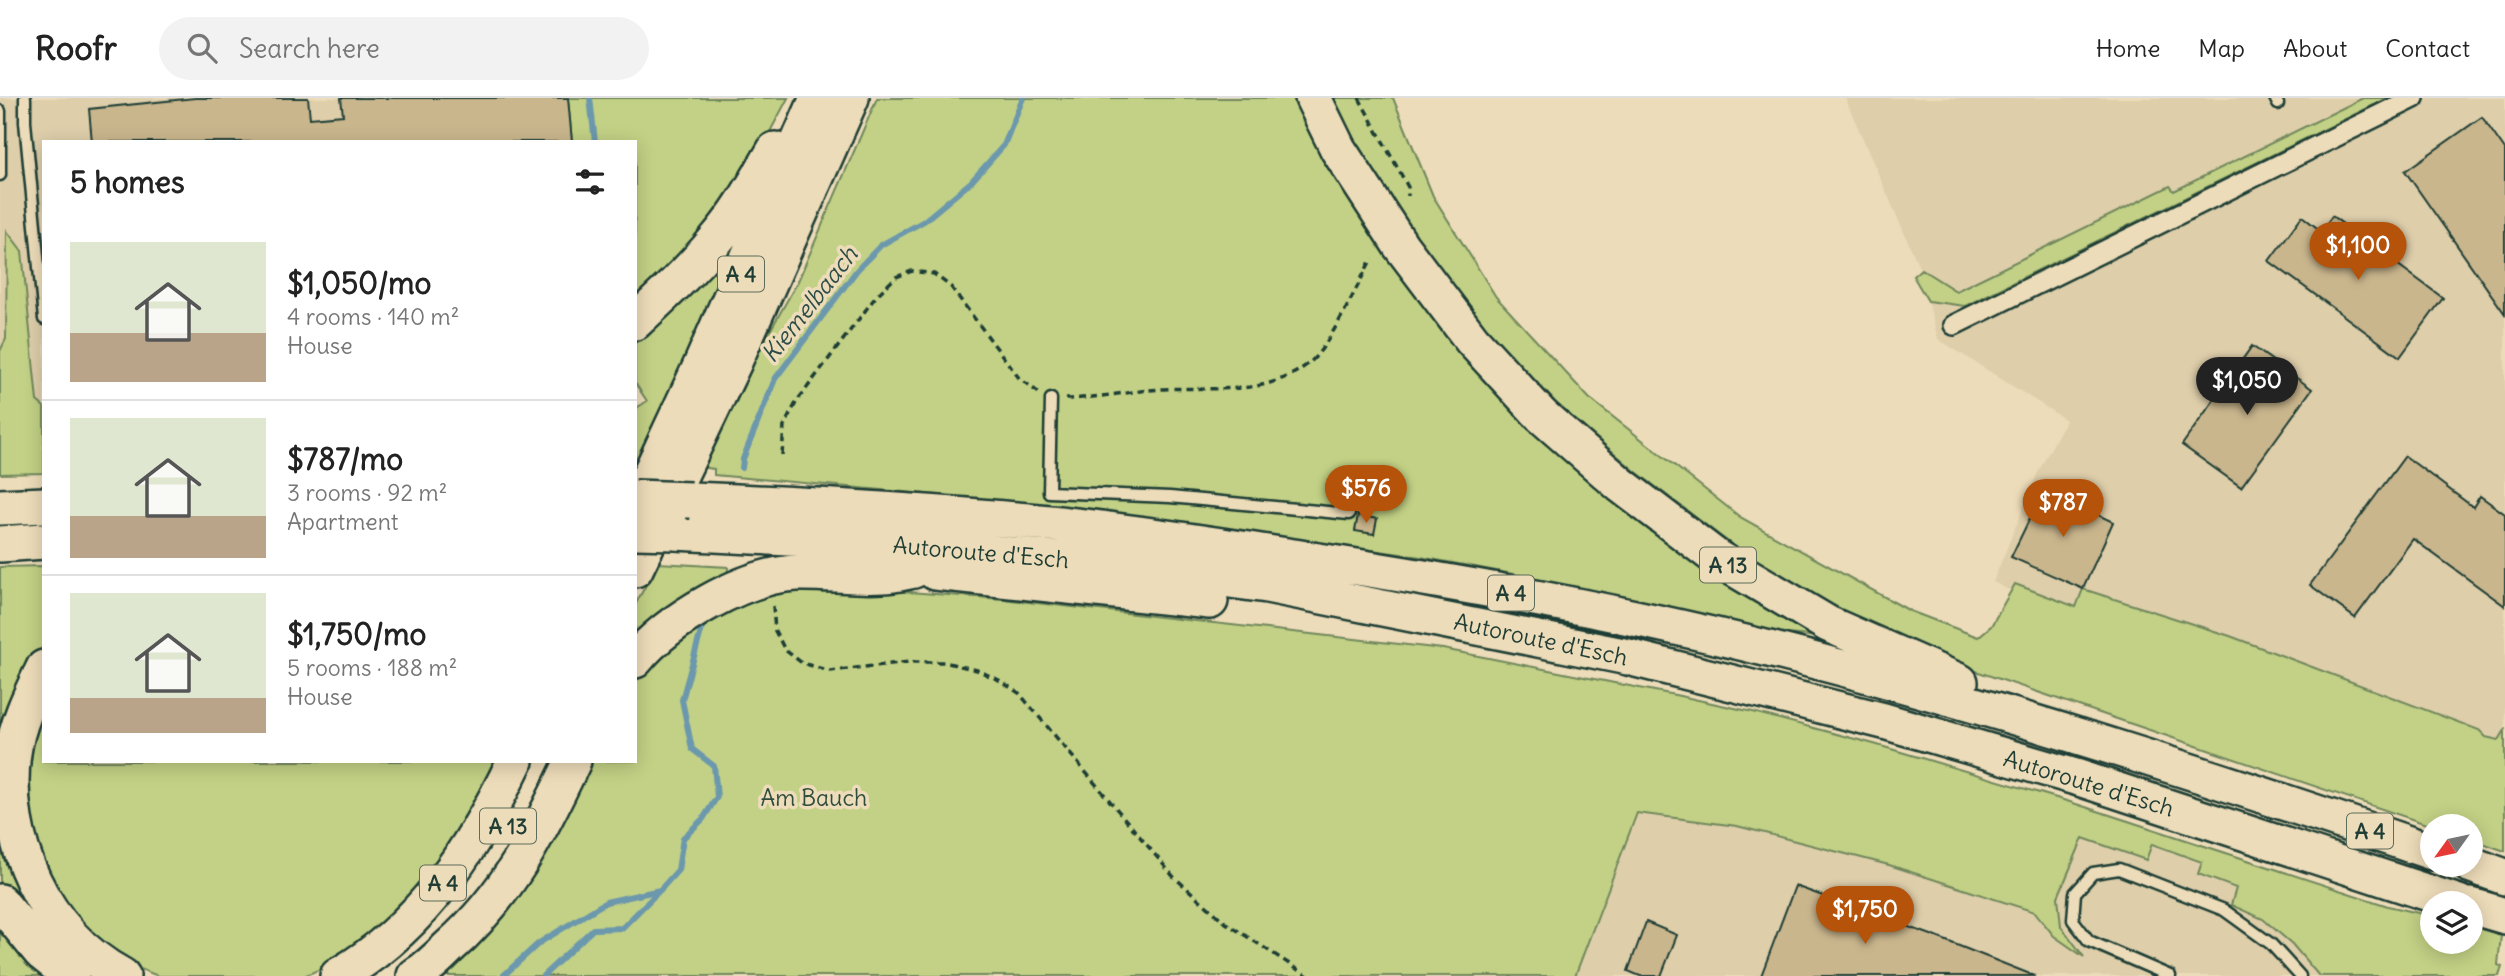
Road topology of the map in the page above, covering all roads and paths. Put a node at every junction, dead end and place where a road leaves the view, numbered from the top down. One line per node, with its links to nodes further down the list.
1 (25, 98): 12 (lane)
2 (804, 98): 13 (highway, A 4)
3 (818, 98): 18 (highway, A 4)
4 (850, 98): 26 (highway)
5 (1313, 98): 35 (highway, A 13)
6 (1359, 98): 10 (path)
7 (2414, 98): 14 (street)
8 (0, 111): 9 (lane)
9 (0, 175)
10 (1408, 196)
11 (1372, 258): 15 (path)
12 (42, 298)
13 (637, 319)
14 (1954, 325)
15 (1051, 399): 16 (path); 21 (lane)
16 (782, 455)
17 (637, 498): 21 (highway, Autoroute d'Esch / A 4, bridge)
18 (637, 503)
19 (42, 505): 20 (highway)
20 (0, 507)
21 (1049, 509): 22 (lane); 35 (highway, Autoroute d'Esch / A 4)
22 (1349, 514)
23 (637, 533): 26 (highway, Autoroute d'Esch / A 4, bridge)
24 (42, 541): 25 (highway)
25 (0, 544)
26 (652, 552): 27 (highway, A 4); 29 (highway, Autoroute d'Esch / A 4)
27 (914, 570): 29 (highway, A 4); 30 (highway, A 4)
28 (773, 606): 48 (path)
29 (1482, 627): 39 (highway, Autoroute d'Esch / A 4)
30 (637, 658)
31 (42, 672): 44 (highway)
32 (514, 763): 45 (highway, A 4)
33 (540, 763): 46 (highway, A 13)
34 (572, 763): 47 (highway, A 4)
35 (2308, 810): 36 (highway, Autoroute d'Esch / A 4)
36 (2420, 848)
37 (2483, 869): 38 (highway)
38 (2505, 877)
39 (2423, 891)
40 (0, 902): 43 (highway)
41 (2483, 910): 42 (highway)
42 (2505, 916)
43 (71, 976)
44 (122, 976)
45 (338, 976)
46 (379, 976)
47 (415, 976)
48 (1308, 976)
49 (2170, 976): 50 (lane)
50 (2300, 976)

